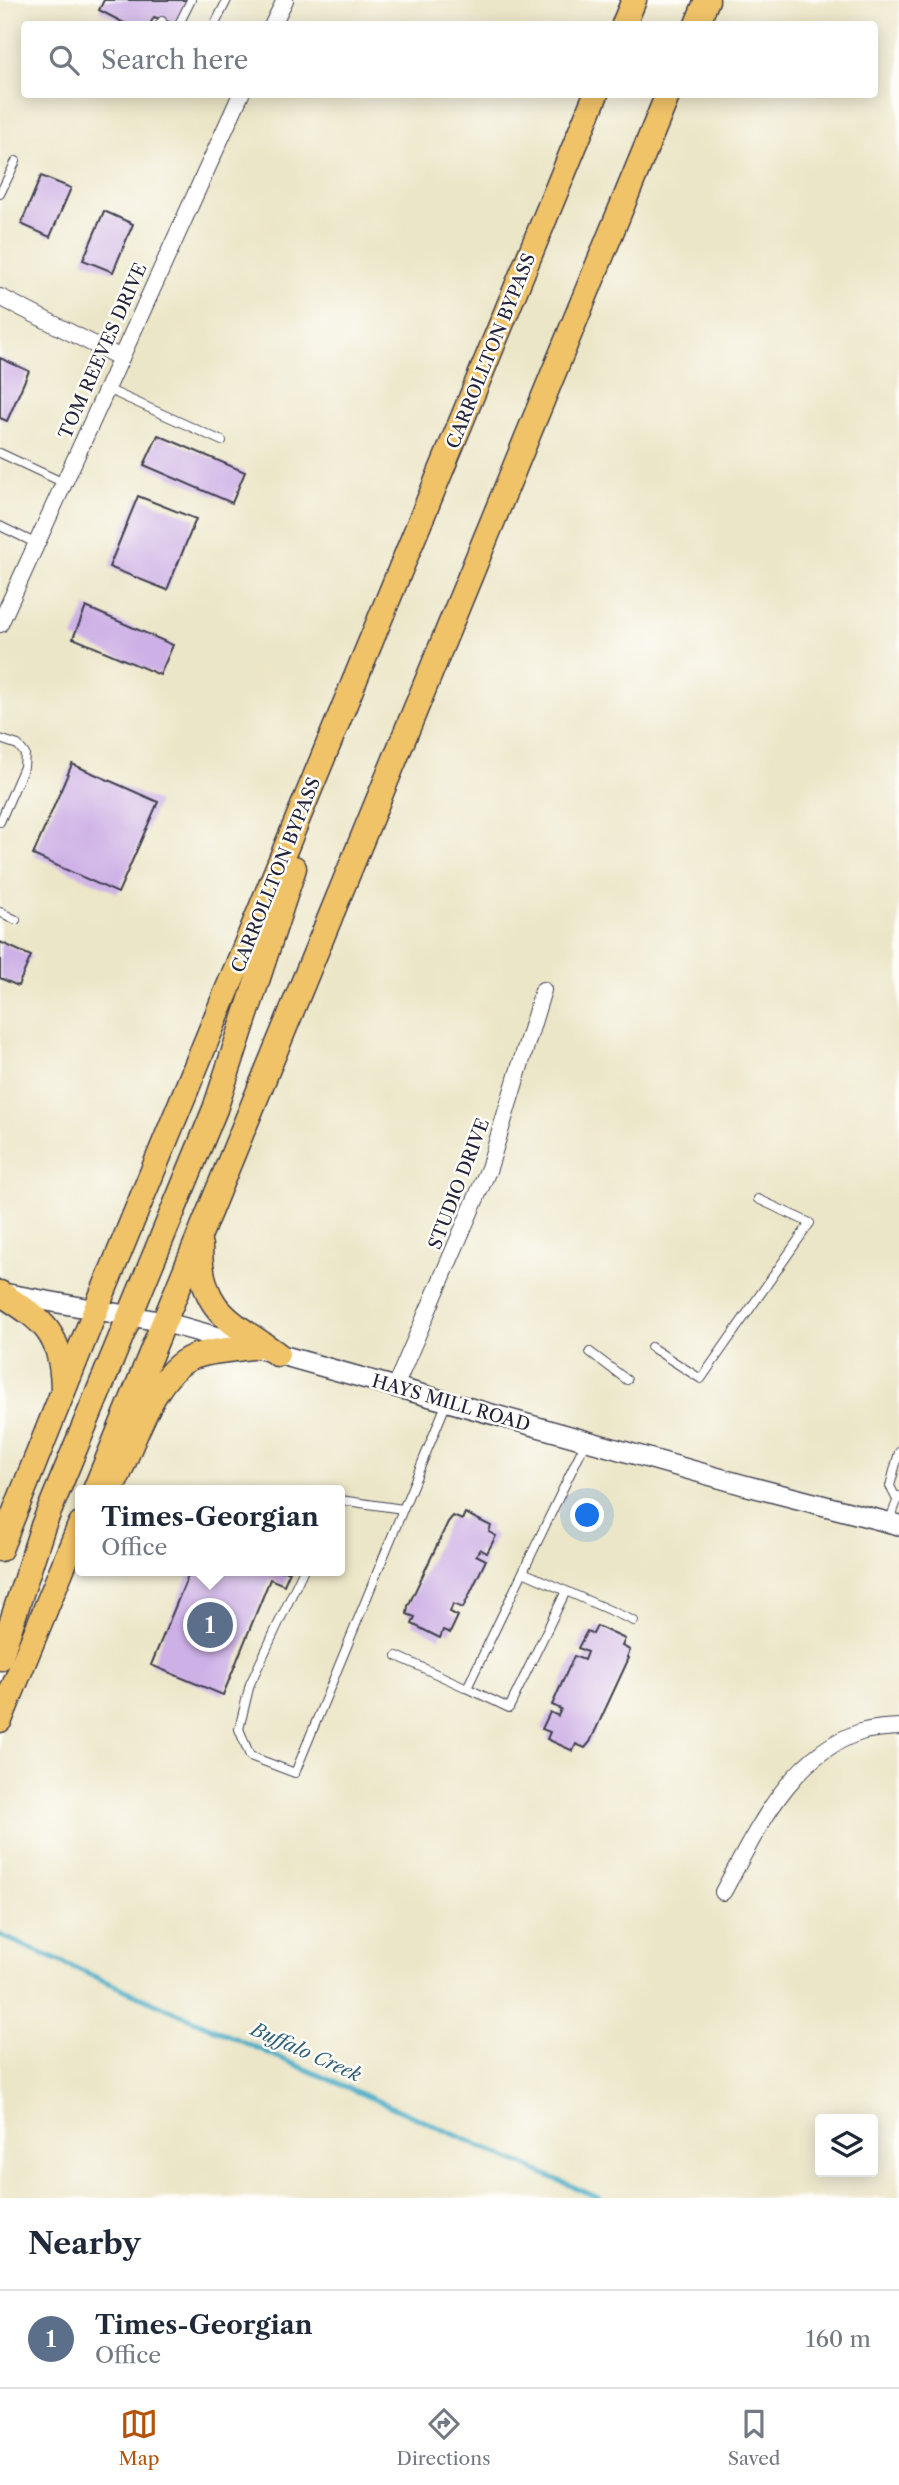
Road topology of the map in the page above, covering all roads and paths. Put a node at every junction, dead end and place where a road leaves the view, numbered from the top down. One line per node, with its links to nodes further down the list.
1 (191, 0): 6 (lane)
2 (227, 0): 7 (lane)
3 (285, 0): 8 (street)
4 (634, 0): 9 (main road)
5 (707, 0): 10 (main road)
6 (180, 21)
7 (216, 21)
8 (274, 21)
9 (625, 21)
10 (698, 21)
11 (235, 98): 17 (street, TOM REEVES DRIVE)
12 (594, 98): 26 (main road, CARROLLTON BYPASS)
13 (666, 98): 32 (main road)
14 (16, 161): 15 (lane)
15 (0, 194)
16 (0, 297): 17 (street)
17 (121, 358): 18 (street, TOM REEVES DRIVE)
18 (107, 389): 19 (lane); 21 (street, TOM REEVES DRIVE)
19 (222, 441)
20 (0, 453): 21 (lane)
21 (64, 483): 23 (street, TOM REEVES DRIVE)
22 (0, 526): 23 (lane)
23 (37, 544): 24 (street, TOM REEVES DRIVE)
24 (0, 624)
25 (0, 739): 27 (lane)
26 (324, 758): 34 (main road, CARROLLTON BYPASS); 35 (main road)
27 (0, 822)
28 (0, 912): 29 (lane)
29 (16, 920)
30 (543, 990): 42 (street, STUDIO DRIVE)
31 (758, 1199): 38 (lane)
32 (200, 1233): 36 (main road); 40 (main road)
33 (0, 1293): 34 (street, HAYS MILL ROAD); 43 (main road)
34 (96, 1309): 35 (street, HAYS MILL ROAD); 43 (main road, CARROLLTON BYPASS)
35 (131, 1316): 36 (street, HAYS MILL ROAD); 62 (main road)
36 (164, 1322): 37 (street, HAYS MILL ROAD); 47 (main road)
37 (253, 1347): 40 (street, HAYS MILL ROAD); 48 (main road)
38 (651, 1347)
39 (590, 1352): 41 (lane)
40 (277, 1354): 42 (street, HAYS MILL ROAD)
41 (626, 1380)
42 (395, 1387): 44 (street, HAYS MILL ROAD)
43 (63, 1393): 54 (main road, CARROLLTON BYPASS)
44 (447, 1402): 45 (street, HAYS MILL ROAD); 51 (lane)
45 (586, 1441): 52 (street, HAYS MILL ROAD); 56 (lane)
46 (899, 1452): 49 (lane)
47 (97, 1485)
48 (114, 1485)
49 (897, 1497): 52 (lane)
50 (345, 1501): 51 (lane)
51 (403, 1509): 57 (lane)
52 (894, 1523)
53 (75, 1537): 59 (main road)
54 (0, 1549)
55 (75, 1557): 59 (main road)
56 (523, 1572): 58 (lane); 63 (lane)
57 (301, 1576)
58 (566, 1591): 60 (lane); 63 (lane)
59 (50, 1599): 64 (main road)
60 (634, 1621)
61 (397, 1656): 63 (lane)
62 (0, 1658)
63 (467, 1688)
64 (0, 1720)
65 (899, 1727): 66 (street)
66 (723, 1892)

